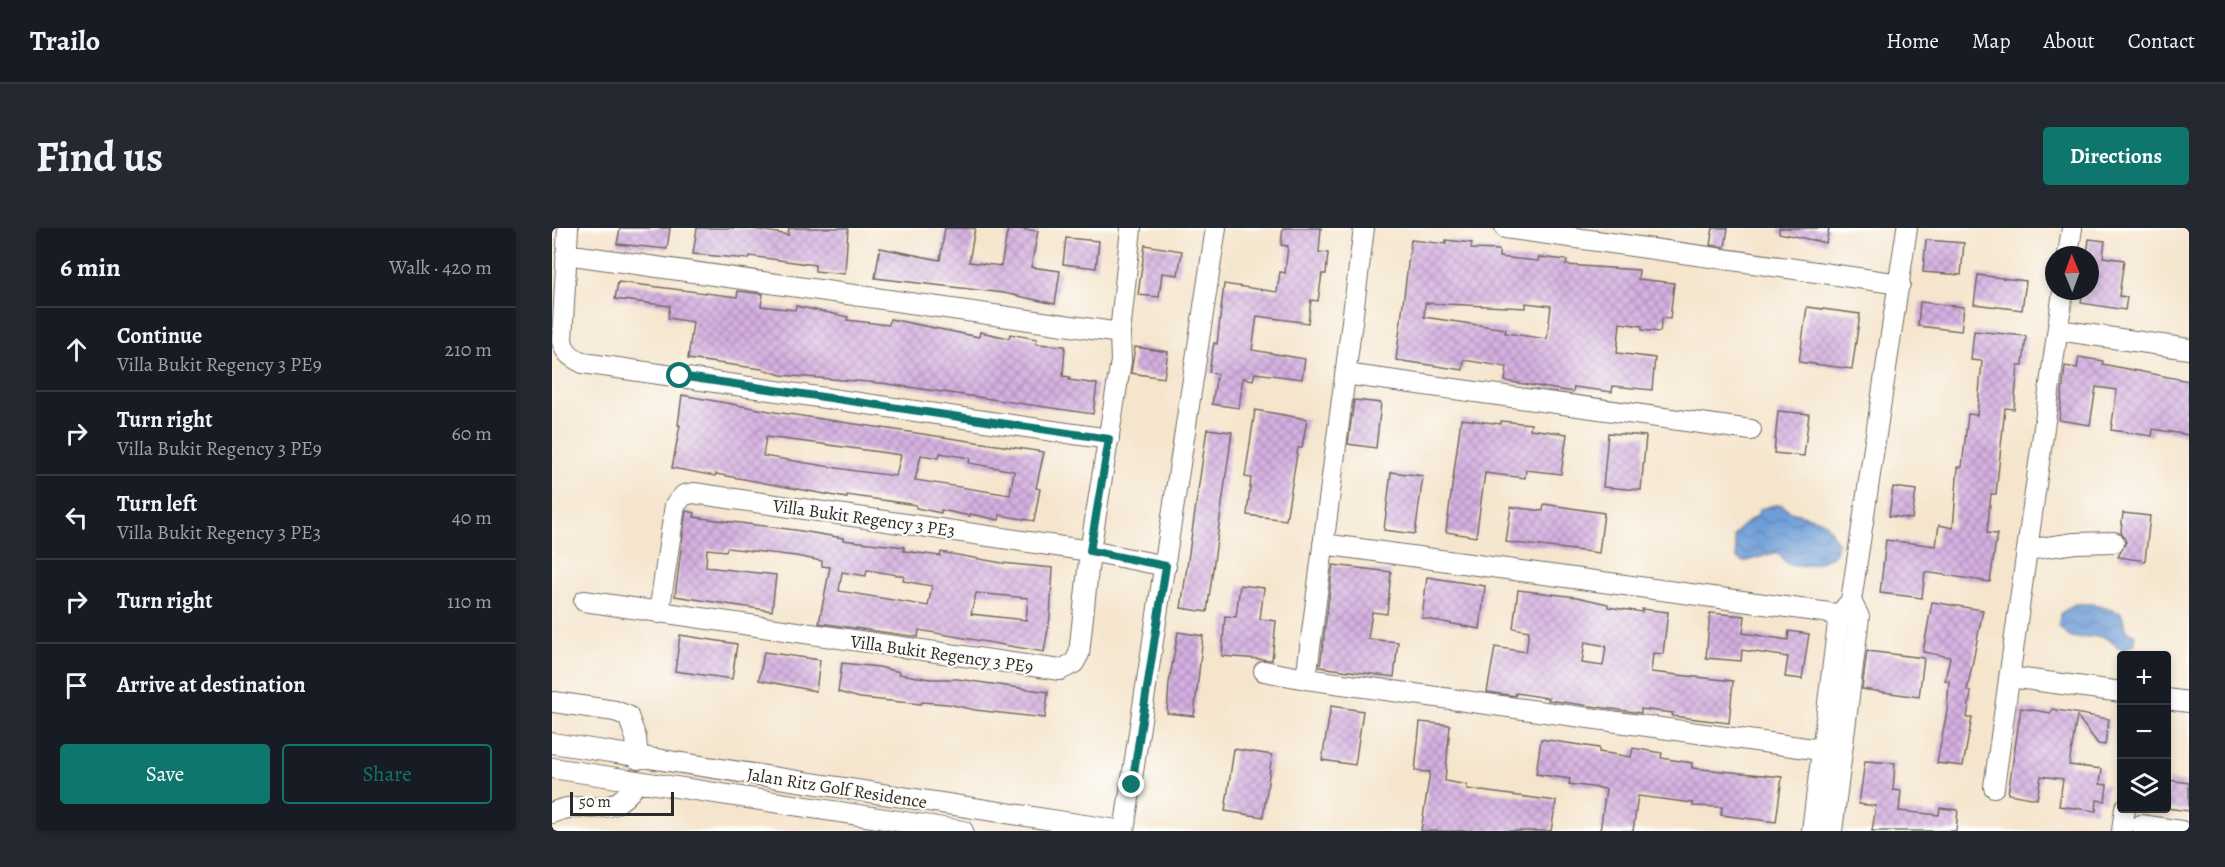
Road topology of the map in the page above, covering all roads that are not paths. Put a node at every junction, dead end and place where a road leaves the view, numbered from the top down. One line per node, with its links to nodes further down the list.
1 (568, 228): 9 (street)
2 (1130, 228): 13 (street, Villa Bukit Regency 3 PE9)
3 (1216, 228): 22 (street)
4 (1364, 228): 15 (street)
5 (1505, 228): 10 (street)
6 (1907, 228): 10 (street)
7 (2072, 228): 8 (street)
8 (2069, 246)
9 (566, 254): 13 (street); 17 (street)
10 (1900, 284): 24 (street)
11 (2062, 300): 12 (street)
12 (2058, 330): 14 (street); 20 (street)
13 (1120, 333): 17 (street, Villa Bukit Regency 3 PE9)
14 (2189, 349)
15 (1345, 374): 16 (street); 19 (street)
16 (1751, 430)
17 (1109, 439): 21 (street, Villa Bukit Regency 3 PE9)
18 (2114, 542): 20 (street)
19 (1323, 544): 24 (street); 28 (street)
20 (2027, 550): 27 (street)
21 (1090, 551): 22 (street, Villa Bukit Regency 3 PE3); 25 (street, Villa Bukit Regency 3 PE9); 25 (street, Villa Bukit Regency 3 PE3)
22 (1166, 566): 42 (street)
23 (584, 601): 25 (street, Villa Bukit Regency 3 PE9)
24 (1850, 611): 34 (street); 44 (street)
25 (659, 614)
26 (1264, 671): 28 (street)
27 (2009, 677): 29 (street); 38 (street)
28 (1306, 680): 34 (street)
29 (2117, 692)
30 (2171, 700): 32 (street)
31 (554, 702): 35 (street)
32 (2189, 702)
33 (552, 743): 35 (street, Jalan Ritz Golf Residence)
34 (1821, 750): 43 (street)
35 (638, 759): 42 (street, Jalan Ritz Golf Residence)
36 (552, 768): 37 (street, Jalan Ritz Golf Residence)
37 (637, 783): 39 (street); 41 (street, Jalan Ritz Golf Residence)
38 (1994, 787)
39 (552, 813)
40 (2137, 824): 45 (street)
41 (963, 831)
42 (1123, 831)
43 (1812, 831)
44 (1832, 831)
45 (2181, 831)

